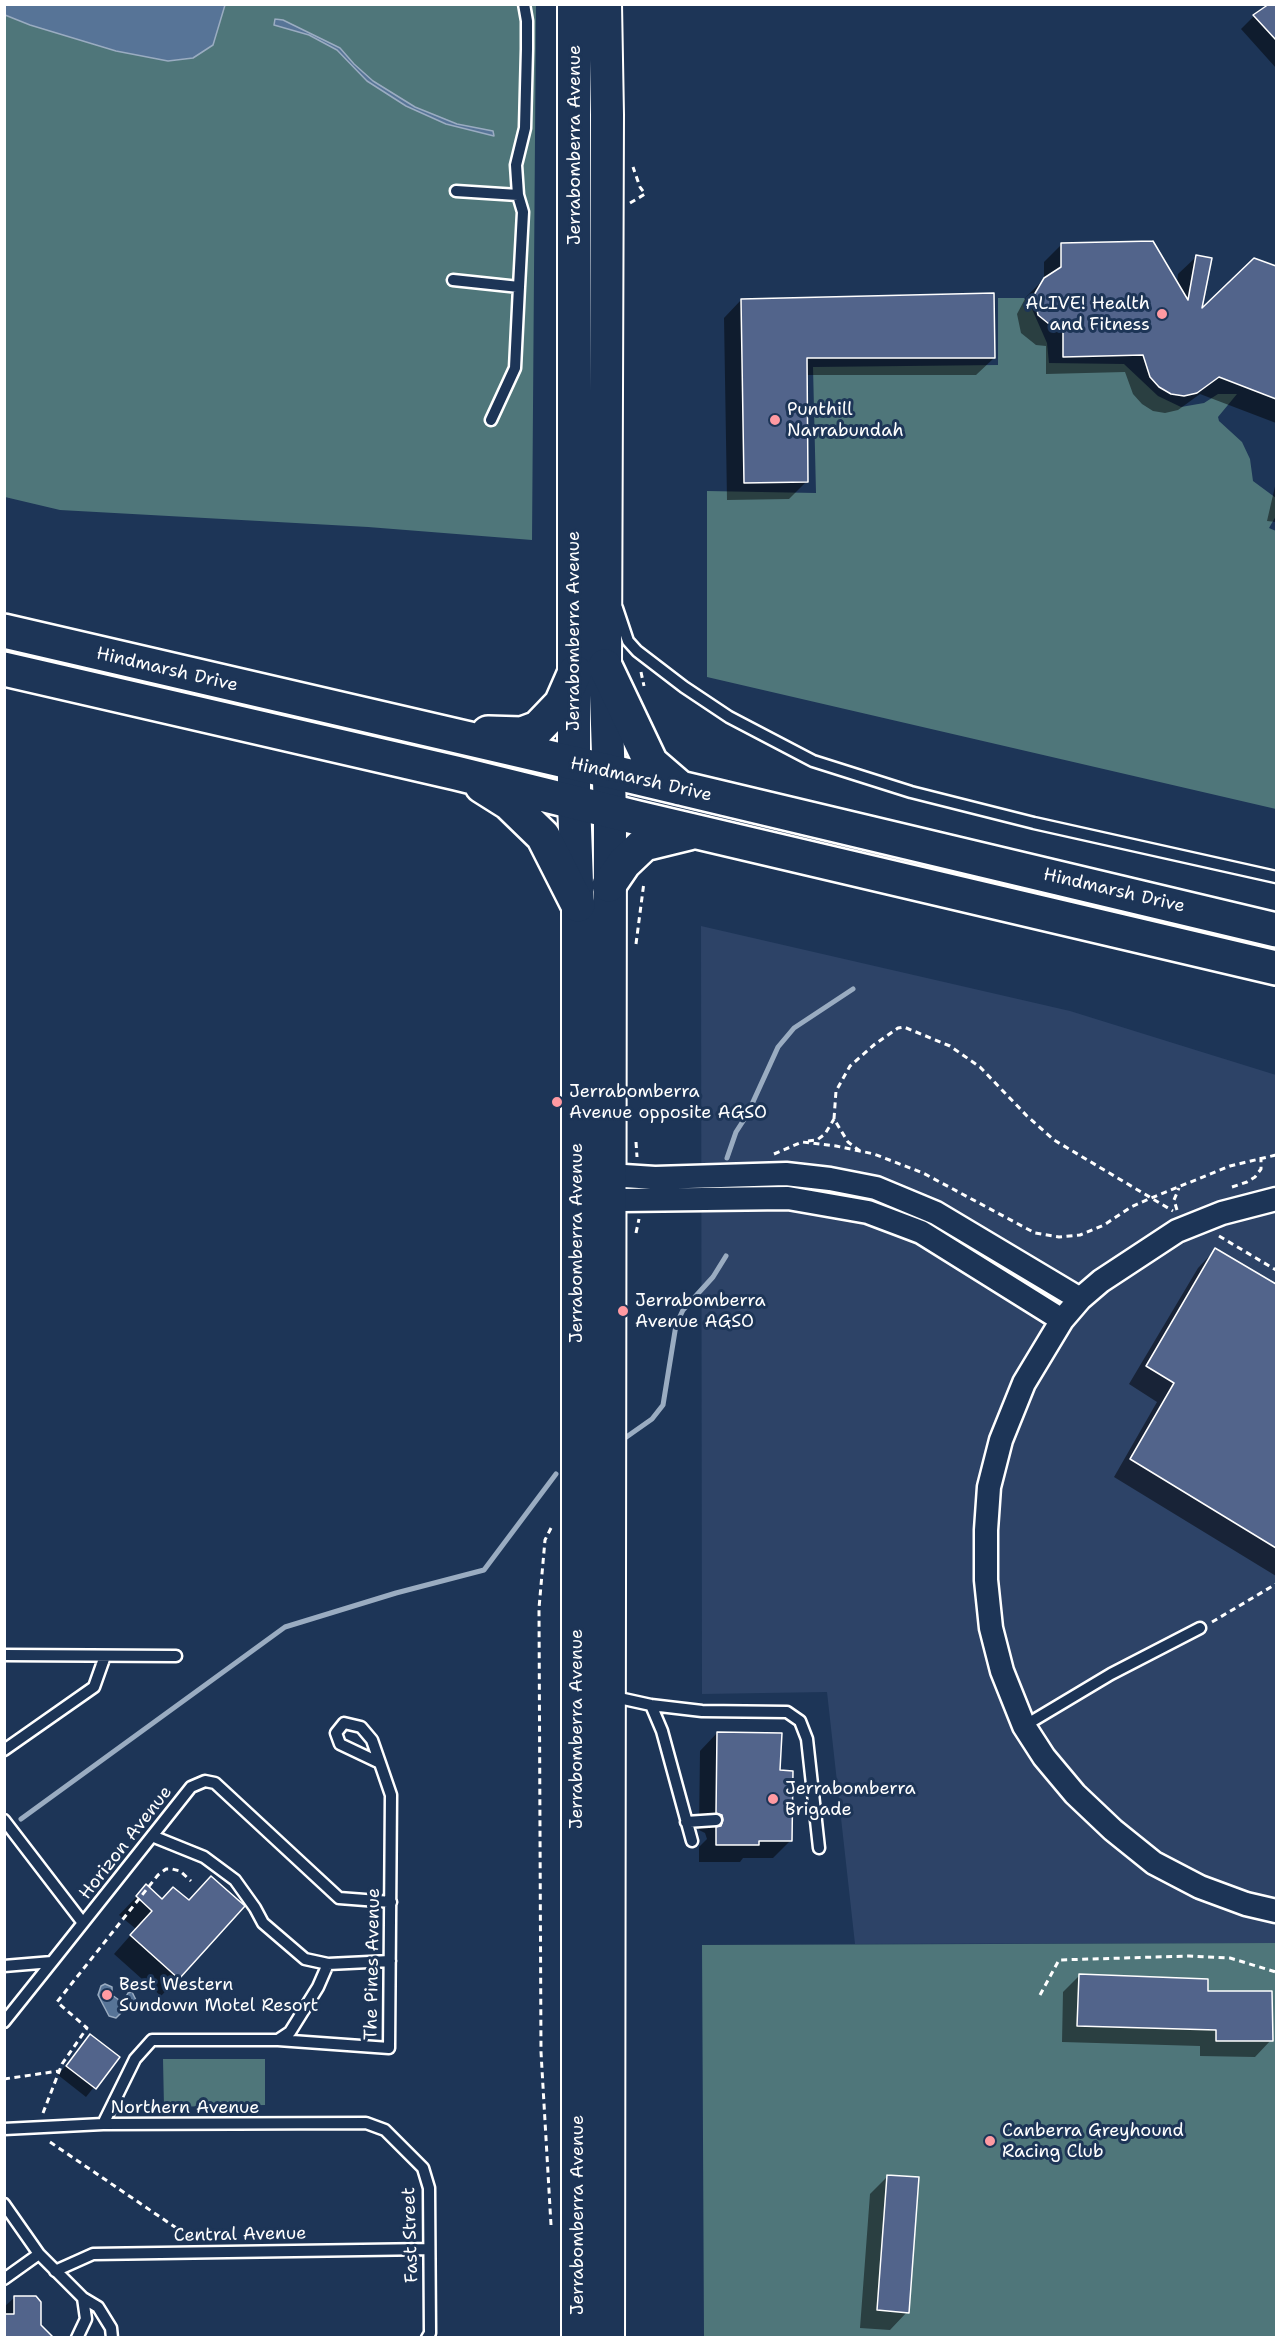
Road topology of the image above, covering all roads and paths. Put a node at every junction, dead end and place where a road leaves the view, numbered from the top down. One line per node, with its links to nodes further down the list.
1 (524, 4): 6 (lane)
2 (574, 4): 4 (street, Jerrabomberra Avenue)
3 (605, 4): 7 (street, Jerrabomberra Avenue)
4 (575, 188): 7 (street); 8 (street, Jerrabomberra Avenue)
5 (456, 191): 6 (lane)
6 (518, 195): 10 (lane)
7 (603, 223): 8 (street); 12 (street, Jerrabomberra Avenue)
8 (575, 258): 15 (street, Jerrabomberra Avenue)
9 (453, 280): 10 (lane)
10 (519, 287): 11 (lane)
11 (491, 420)
12 (606, 574): 15 (street, Jerrabomberra Avenue); 25 (lane)
13 (4, 631): 16 (main road, Hindmarsh Drive)
14 (4, 669): 19 (main road, Hindmarsh Drive)
15 (590, 669): 16 (main road); 17 (street, Jerrabomberra Avenue); 18 (street, Jerrabomberra Avenue); 20 (main road)
16 (379, 719): 17 (main road, Hindmarsh Drive)
17 (575, 764): 18 (main road, Hindmarsh Drive); 21 (street, Jerrabomberra Avenue)
18 (609, 771): 20 (main road, Hindmarsh Drive); 22 (street, Jerrabomberra Avenue)
19 (456, 773): 21 (main road, Hindmarsh Drive); 27 (main road)
20 (681, 789): 28 (main road, Hindmarsh Drive)
21 (574, 802): 22 (main road, Hindmarsh Drive); 27 (street, Jerrabomberra Avenue)
22 (610, 811): 23 (main road, Hindmarsh Drive); 26 (street, Jerrabomberra Avenue)
23 (697, 831): 26 (main road); 30 (main road, Hindmarsh Drive)
24 (645, 873): 29 (path)
25 (1276, 878)
26 (609, 885): 37 (street, Jerrabomberra Avenue)
27 (578, 905): 39 (street, Jerrabomberra Avenue)
28 (1276, 930)
29 (636, 948)
30 (1276, 968)
31 (834, 1119): 33 (path); 41 (path); 41 (path)
32 (636, 1136): 36 (path)
33 (802, 1142)
34 (1276, 1155): 35 (path)
35 (1261, 1157): 38 (path); 40 (path)
36 (643, 1165)
37 (609, 1187): 39 (street); 45 (street, Jerrabomberra Avenue); 48 (street); 49 (street)
38 (1180, 1187): 41 (path); 41 (path)
39 (577, 1189): 46 (street, Jerrabomberra Avenue)
40 (1225, 1190)
41 (1150, 1198)
42 (1276, 1198): 48 (street)
43 (648, 1214): 45 (path)
44 (1217, 1235): 47 (path)
45 (622, 1243): 46 (street); 56 (street, Jerrabomberra Avenue)
46 (577, 1244): 56 (street, Jerrabomberra Avenue)
47 (1276, 1270)
48 (1080, 1299): 49 (street)
49 (1062, 1320): 58 (street)
50 (555, 1518): 86 (path)
51 (1276, 1584): 52 (path)
52 (1200, 1628): 58 (lane)
53 (4, 1655): 54 (lane)
54 (105, 1656): 55 (lane); 59 (lane)
55 (176, 1656)
56 (593, 1693): 57 (lane); 96 (street, Jerrabomberra Avenue); 97 (street, Jerrabomberra Avenue)
57 (651, 1705): 63 (lane); 66 (lane)
58 (1024, 1726): 69 (street)
59 (4, 1750)
60 (380, 1763): 68 (lane, The Pines Avenue)
61 (4, 1820): 70 (lane)
62 (716, 1820): 63 (lane)
63 (687, 1822): 65 (lane)
64 (152, 1836): 68 (lane, Horizon Avenue); 70 (lane, Horizon Avenue); 73 (lane)
65 (692, 1841)
66 (819, 1848)
67 (191, 1881): 79 (path)
68 (391, 1902): 71 (lane, The Pines Avenue)
69 (1276, 1911)
70 (83, 1923): 72 (lane, Horizon Avenue)
71 (390, 1961): 73 (lane); 78 (lane, The Pines Avenue)
72 (52, 1962): 74 (lane); 77 (lane, Horizon Avenue)
73 (328, 1964): 78 (lane)
74 (4, 1966)
75 (1276, 1972): 76 (path)
76 (1041, 1995)
77 (4, 2022)
78 (278, 2040): 81 (lane, The Pines Avenue)
79 (59, 2071): 80 (path); 83 (path)
80 (4, 2079)
81 (103, 2124): 82 (lane, Northern Avenue); 83 (lane, Northern Avenue)
82 (366, 2124): 88 (lane, Fast Street)
83 (41, 2126): 84 (lane, Northern Avenue); 87 (path)
84 (4, 2129)
85 (4, 2204): 89 (lane)
86 (552, 2233)
87 (195, 2240)
88 (429, 2249): 90 (lane, Central Avenue); 95 (lane, Fast Street)
89 (39, 2254): 90 (lane); 91 (lane)
90 (56, 2271): 92 (lane)
91 (4, 2279)
92 (82, 2298): 93 (lane); 94 (lane)
93 (77, 2337)
94 (112, 2337)
95 (427, 2337)
96 (578, 2337)
97 (608, 2337)

